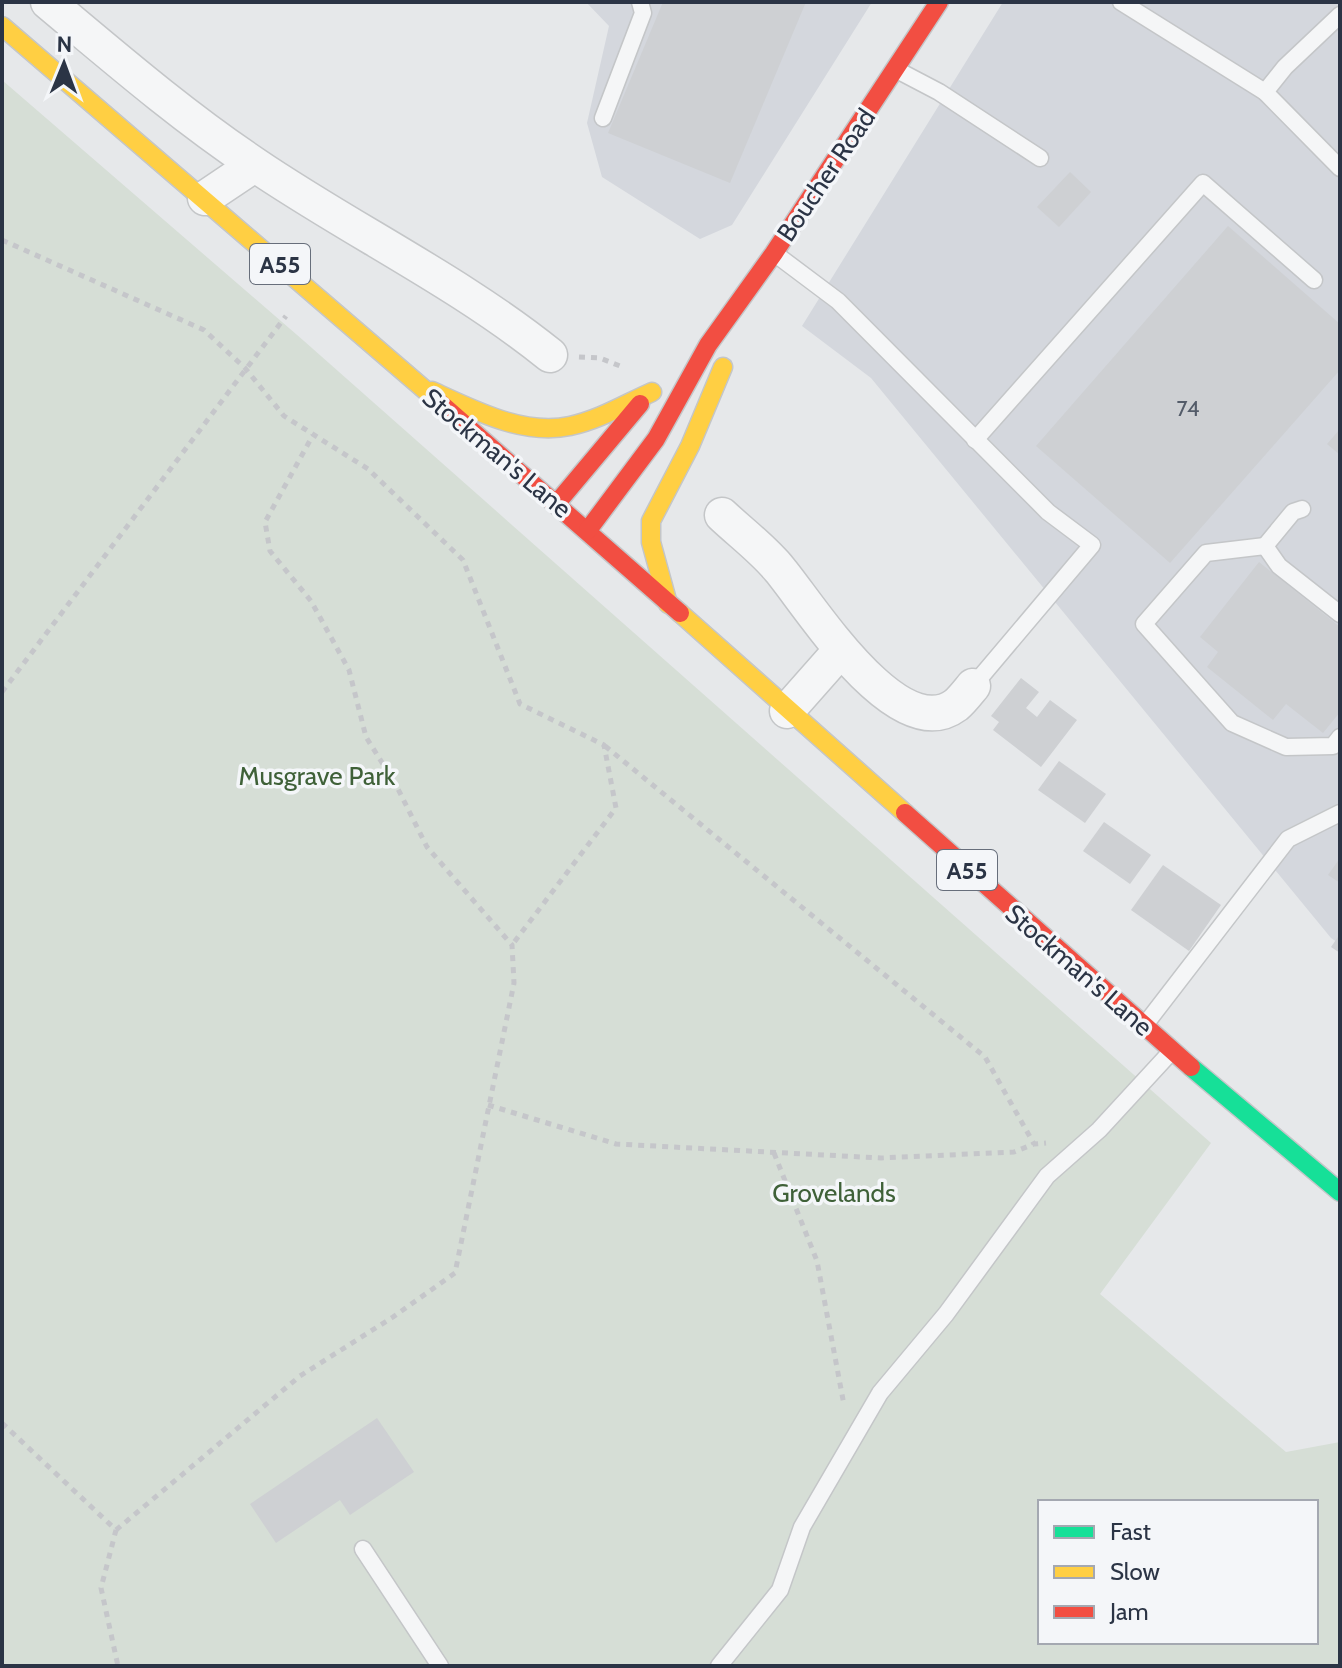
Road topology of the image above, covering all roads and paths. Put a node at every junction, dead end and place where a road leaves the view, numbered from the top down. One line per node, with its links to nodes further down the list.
1 (48, 2): 11 (street)
2 (640, 2): 9 (lane)
3 (939, 2): 7 (main road, Boucher Road)
4 (1121, 2): 8 (lane)
5 (1340, 15): 8 (lane)
6 (2, 26): 13 (main road, Stockman's Lane / A55)
7 (896, 69): 10 (lane); 15 (main road, Boucher Road)
8 (1265, 92): 12 (lane)
9 (603, 118)
10 (1040, 158)
11 (254, 165): 13 (street); 19 (street)
12 (1340, 168)
13 (205, 198): 17 (main road, Stockman's Lane / A55)
14 (2, 240): 20 (path)
15 (771, 257): 18 (main road, Boucher Road); 24 (lane); 30 (main road)
16 (1314, 280): 24 (lane)
17 (308, 290): 20 (path); 21 (main road, Stockman's Lane / A55)
18 (708, 345): 22 (main road, Boucher Road); 28 (main road, Boucher Road)
19 (550, 355): 22 (path)
20 (245, 368): 23 (path); 34 (path)
21 (418, 386): 22 (main road); 25 (main road, Stockman's Lane / A55)
22 (658, 387): 25 (main road, Boucher Road)
23 (313, 435): 37 (path); 39 (path)
24 (975, 440): 33 (lane)
25 (557, 503): 28 (main road, Stockman's Lane / A55)
26 (1302, 509): 29 (lane)
27 (722, 515): 32 (street)
28 (588, 530): 30 (main road, Stockman's Lane / A55)
29 (1265, 546): 31 (lane); 36 (lane)
30 (668, 604): 35 (main road, Stockman's Lane / A55)
31 (1340, 614)
32 (840, 651): 33 (street); 35 (street)
33 (973, 686)
34 (2, 692)
35 (787, 711): 40 (main road, Stockman's Lane / A55)
36 (1340, 737)
37 (604, 745): 39 (path); 43 (path)
38 (1340, 813): 40 (lane)
39 (512, 945): 42 (path)
40 (1144, 1027): 41 (main road, Stockman's Lane / A55)
41 (1171, 1051): 44 (lane); 46 (main road, Stockman's Lane / A55)
42 (488, 1105): 45 (path); 49 (path)
43 (1034, 1144): 44 (path); 45 (path)
44 (1083, 1144): 48 (lane)
45 (774, 1153): 48 (path)
46 (1340, 1192)
47 (2, 1423): 49 (path)
48 (859, 1430): 53 (lane)
49 (116, 1530): 51 (path)
50 (363, 1549): 52 (lane)
51 (118, 1666)
52 (440, 1666)
53 (719, 1666)

